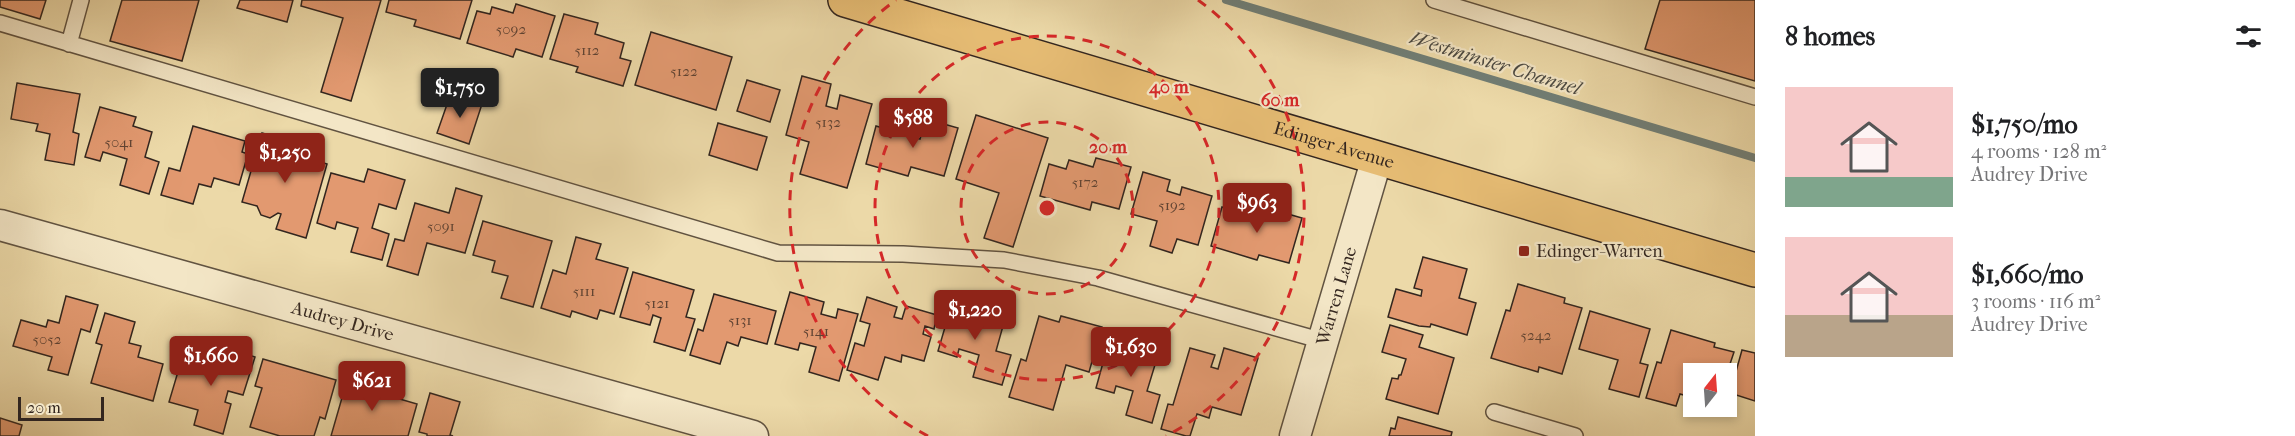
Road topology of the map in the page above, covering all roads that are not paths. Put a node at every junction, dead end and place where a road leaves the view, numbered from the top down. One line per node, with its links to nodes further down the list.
1 (81, 0): 5 (lane)
2 (844, 0): 7 (main road, Edinger Avenue)
3 (1434, 0): 6 (lane)
4 (0, 23): 5 (lane)
5 (69, 44): 10 (lane)
6 (1755, 97)
7 (1377, 158): 9 (main road, Edinger Avenue); 10 (street, Warren Lane)
8 (0, 224): 12 (street, Audrey Drive)
9 (1755, 270)
10 (1323, 341): 13 (street, Warren Lane)
11 (1494, 412): 14 (lane)
12 (753, 436)
13 (1295, 436)
14 (1575, 436)

